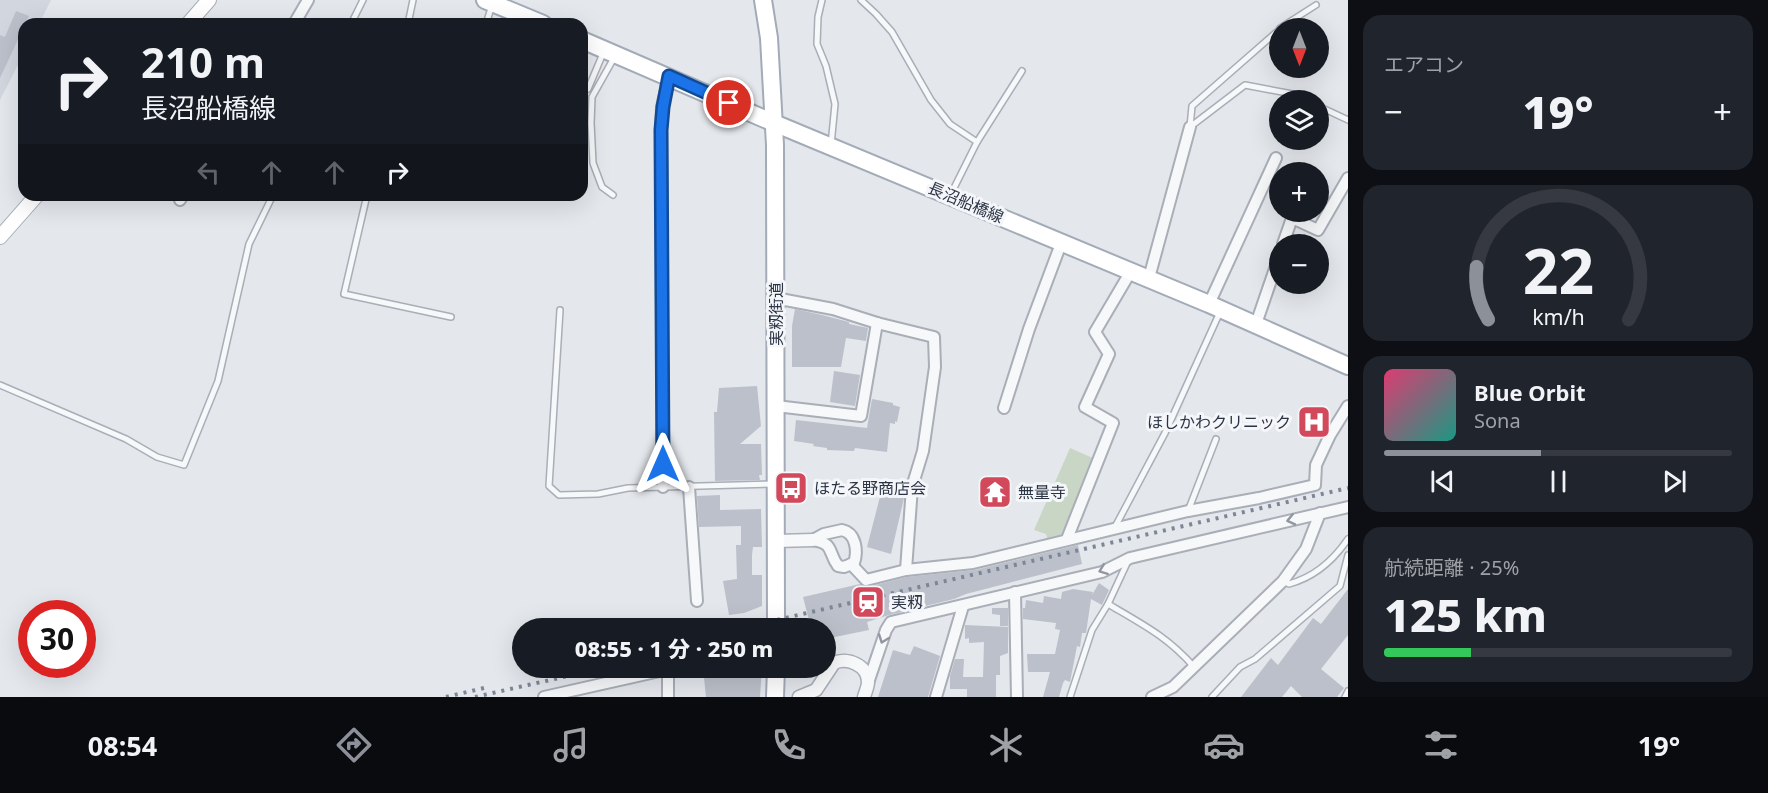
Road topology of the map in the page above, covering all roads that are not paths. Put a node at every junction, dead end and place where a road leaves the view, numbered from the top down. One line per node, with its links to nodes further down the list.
1 (308, 0): 11 (street)
2 (363, 0): 12 (lane)
3 (413, 0): 13 (lane)
4 (763, 0): 26 (main road, 実籾街道)
5 (822, 0): 29 (lane)
6 (861, 0): 28 (lane)
7 (205, 1): 10 (main road)
8 (489, 2): 14 (lane); 15 (main road)
9 (1316, 5): 16 (lane)
10 (192, 18)
11 (298, 18)
12 (354, 18)
13 (409, 18)
14 (487, 18)
15 (528, 18)
16 (1296, 18)
17 (1269, 39): 27 (lane)
18 (588, 43): 19 (main road, 長沼船橋線)
19 (610, 52): 21 (main road, 長沼船橋線); 22 (lane); 32 (lane)
20 (1022, 71): 28 (lane)
21 (669, 76): 26 (main road, 長沼船橋線); 57 (street)
22 (588, 89)
23 (1272, 90): 27 (lane)
24 (1329, 111): 25 (lane)
25 (1348, 120)
26 (774, 123): 29 (main road, 長沼船橋線); 43 (main road, 実籾街道)
27 (1190, 127): 41 (street)
28 (977, 142): 33 (lane)
29 (831, 146): 33 (main road, 長沼船橋線)
30 (1276, 158): 44 (street)
31 (1348, 178): 37 (street)
32 (613, 195)
33 (950, 195): 39 (main road, 長沼船橋線)
34 (32, 201): 38 (main road)
35 (270, 201): 50 (lane)
36 (366, 201): 46 (lane)
37 (1286, 234)
38 (0, 237)
39 (1062, 242): 40 (main road, 長沼船橋線); 53 (street)
40 (1131, 271): 41 (main road, 長沼船橋線); 62 (street)
41 (1149, 278): 44 (main road, 長沼船橋線)
42 (1269, 286): 48 (street)
43 (775, 298): 47 (street); 51 (main road, 実籾街道)
44 (1215, 306): 48 (main road, 長沼船橋線); 61 (lane)
45 (560, 310): 57 (lane)
46 (451, 317)
47 (877, 323): 51 (street); 69 (street)
48 (1256, 324): 49 (main road, 長沼船橋線)
49 (1348, 366)
50 (0, 386)
51 (776, 406): 55 (main road, 実籾街道)
52 (1348, 406): 59 (street)
53 (1004, 408)
54 (1216, 439): 59 (lane)
55 (776, 484): 56 (lane); 65 (main road, 実籾街道)
56 (689, 487): 57 (lane); 72 (street)
57 (663, 488)
58 (1348, 507): 60 (street)
59 (1188, 511): 61 (street)
60 (1320, 513): 67 (street, one-way to 67); 70 (street)
61 (1114, 529): 62 (street)
62 (1067, 539): 69 (street)
63 (1348, 539): 70 (lane)
64 (813, 540): 65 (street); 68 (street); 68 (street)
65 (777, 541): 75 (main road, 実籾街道)
66 (1348, 555): 91 (lane)
67 (1130, 558): 71 (street, one-way to 71); 73 (lane)
68 (851, 564): 69 (street)
69 (906, 570)
70 (1283, 581): 76 (street)
71 (1015, 592): 74 (street); 88 (street)
72 (697, 601)
73 (1108, 604): 76 (lane); 89 (lane)
74 (963, 606): 80 (street, one-way to 80); 87 (street)
75 (776, 618)
76 (1194, 667): 90 (street)
77 (627, 678): 82 (street)
78 (670, 678): 83 (street)
79 (776, 678): 84 (main road)
80 (868, 683): 85 (street); 86 (street)
81 (1348, 691): 92 (lane)
82 (544, 697)
83 (668, 697)
84 (775, 697)
85 (799, 697)
86 (864, 697)
87 (936, 697)
88 (1017, 697)
89 (1070, 697)
90 (1152, 697)
91 (1212, 697)
92 (1345, 697)

